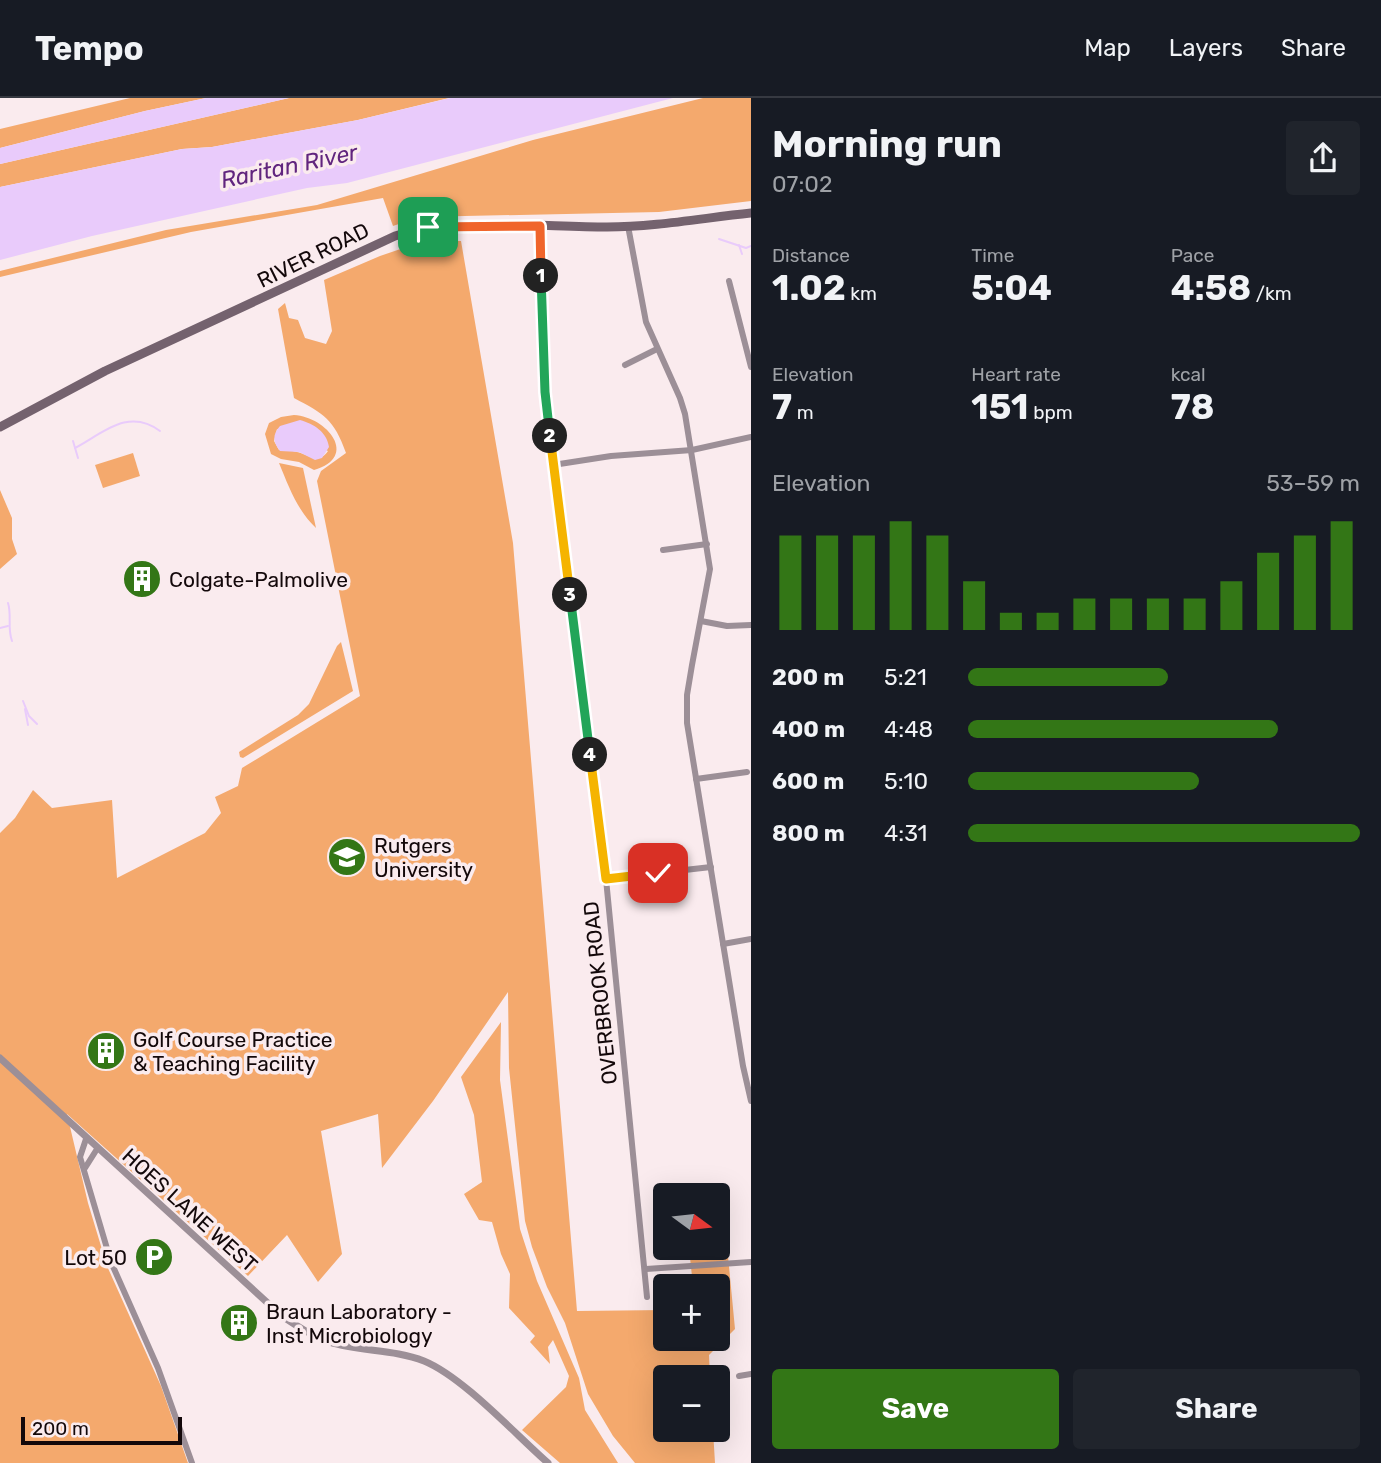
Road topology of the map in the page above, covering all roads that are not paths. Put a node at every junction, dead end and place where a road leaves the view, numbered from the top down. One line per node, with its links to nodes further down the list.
1 (751, 213): 3 (main road, RIVER ROAD)
2 (540, 226): 3 (main road, RIVER ROAD); 8 (main road, RIVER ROAD); 11 (street, OVERBROOK ROAD)
3 (628, 226): 5 (street)
4 (729, 281): 7 (street)
5 (657, 349): 6 (street); 10 (street)
6 (625, 365)
7 (751, 367)
8 (0, 427)
9 (751, 438): 10 (street)
10 (692, 450): 11 (street); 12 (street)
11 (553, 465): 19 (street, OVERBROOK ROAD)
12 (707, 544): 13 (street); 14 (street)
13 (663, 551)
14 (701, 621): 15 (street); 17 (street)
15 (751, 625)
16 (747, 772): 17 (street)
17 (696, 779): 18 (street)
18 (710, 867): 19 (street); 21 (street)
19 (606, 879): 28 (street, OVERBROOK ROAD)
20 (751, 939): 21 (street)
21 (723, 944): 23 (street)
22 (0, 1058): 24 (street, HOES LANE WEST)
23 (751, 1101)
24 (86, 1139): 25 (street, HOES LANE WEST); 26 (street)
25 (97, 1149): 26 (street); 33 (street, HOES LANE WEST)
26 (85, 1170): 32 (street)
27 (751, 1262): 28 (street)
28 (646, 1269): 29 (street, OVERBROOK ROAD)
29 (648, 1297)
30 (751, 1374): 31 (street)
31 (739, 1376)
32 (192, 1463)
33 (548, 1463)

